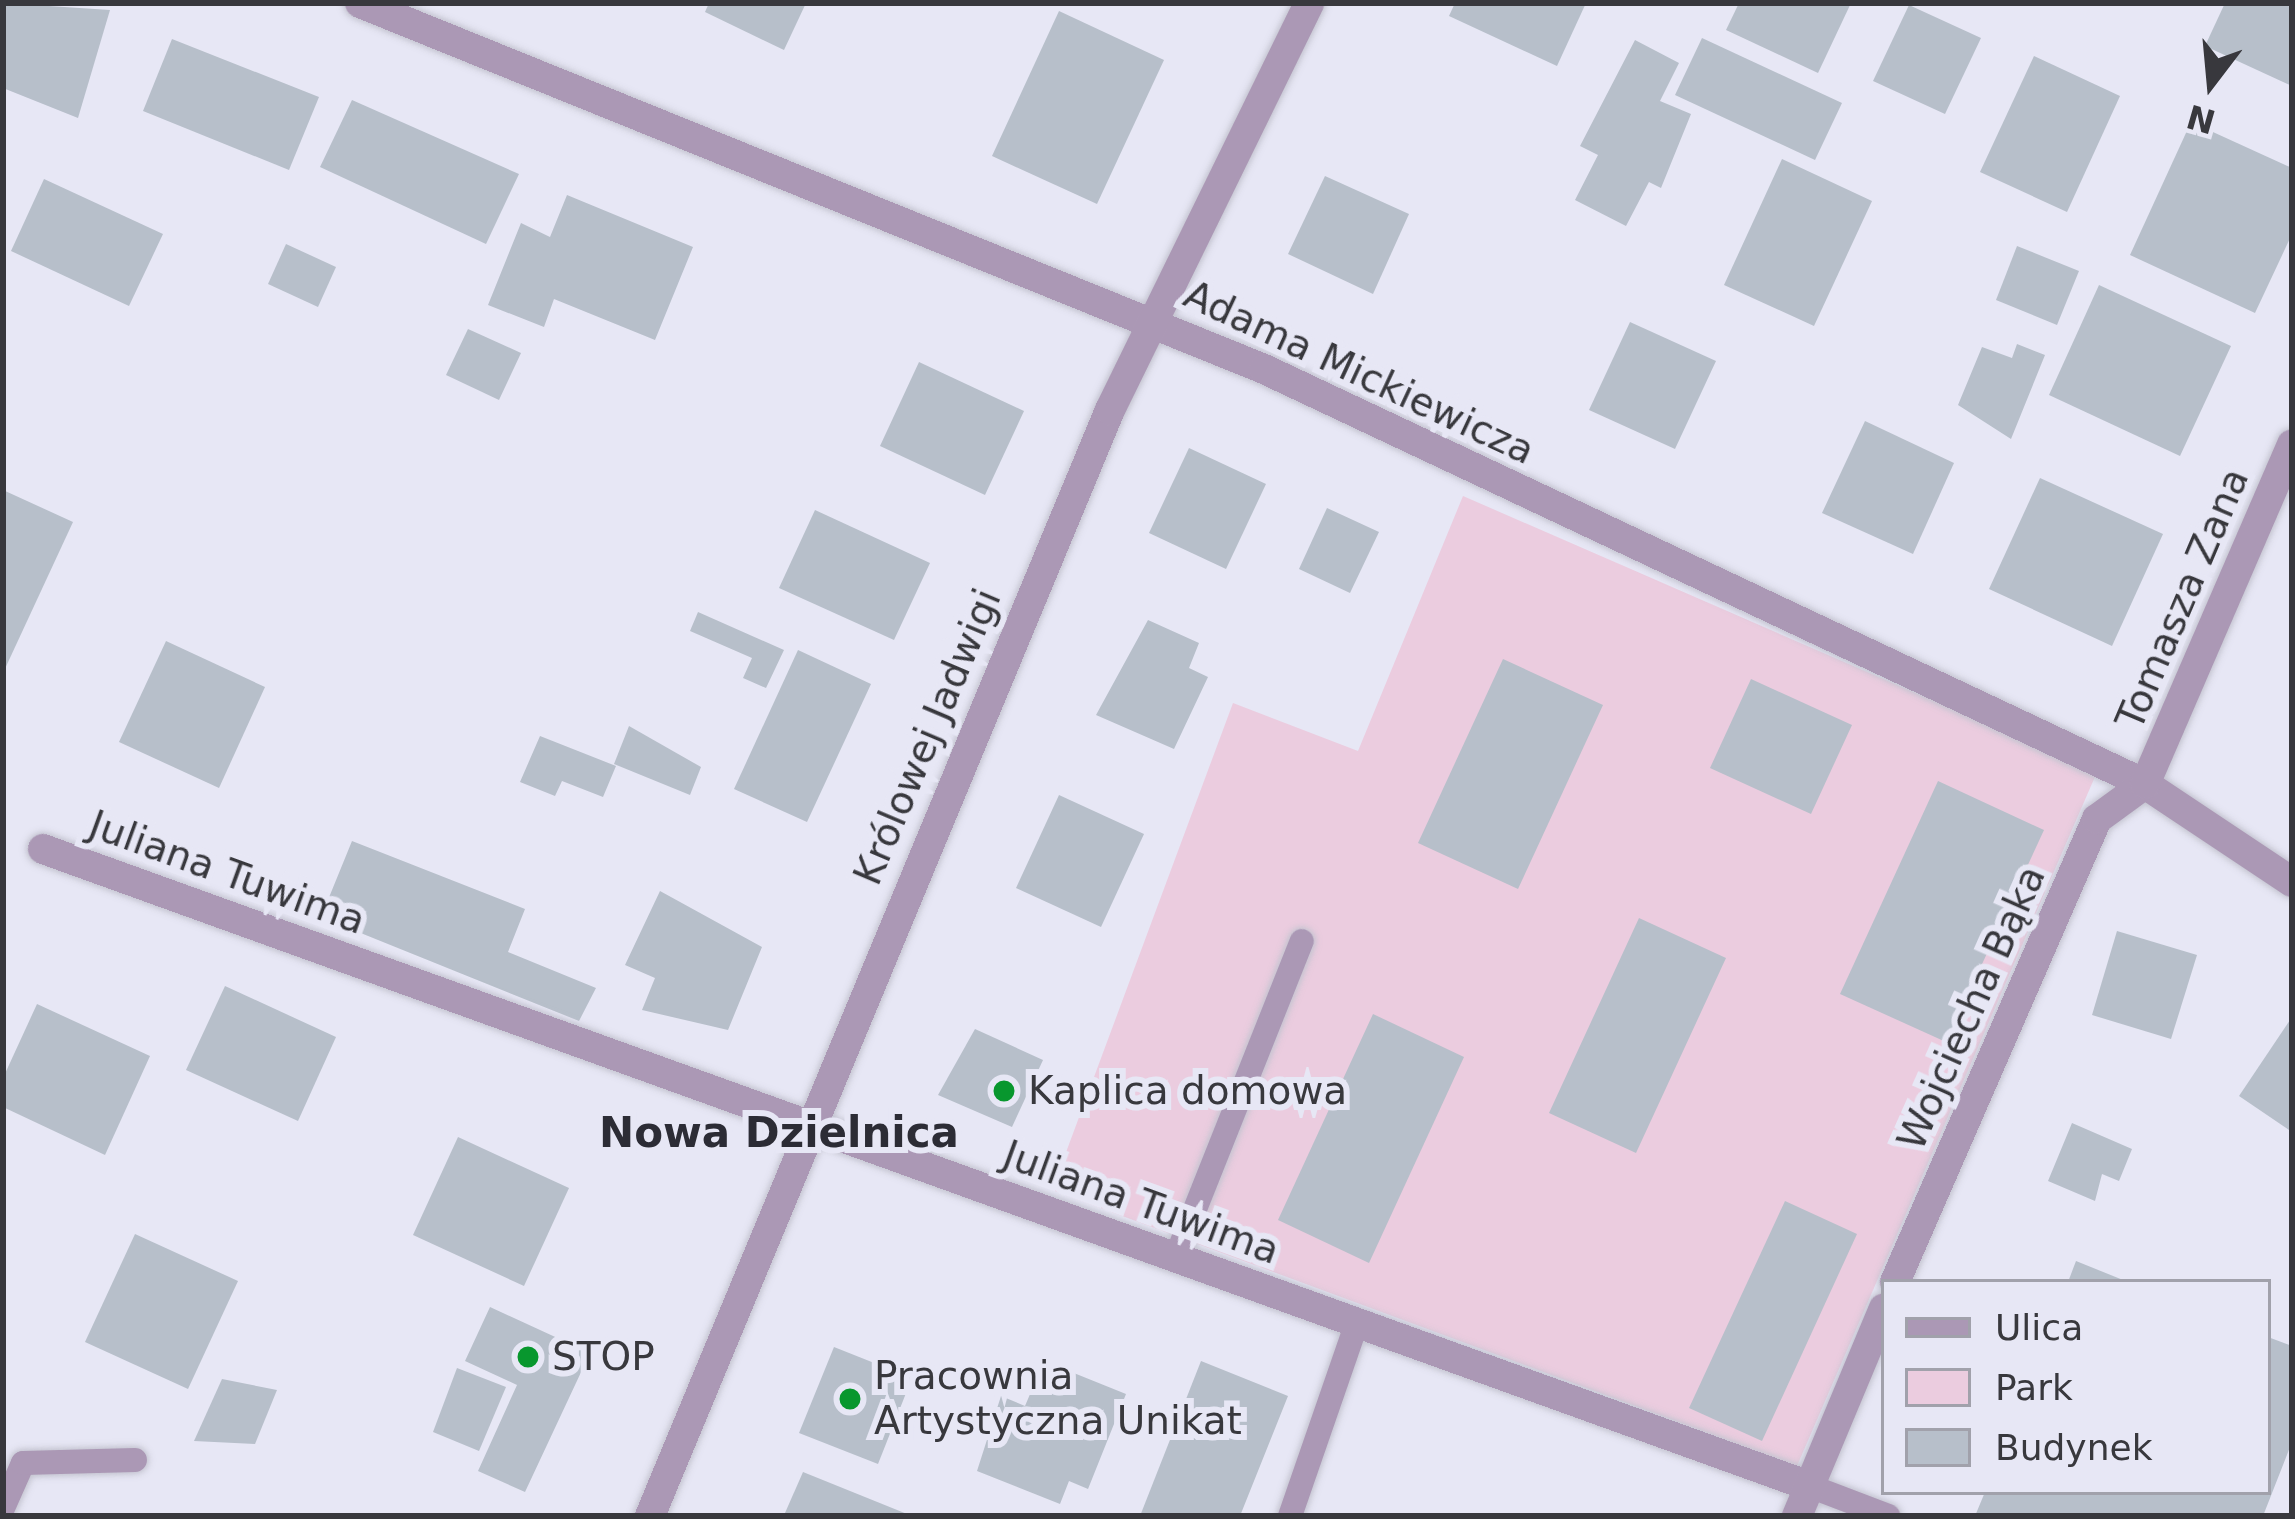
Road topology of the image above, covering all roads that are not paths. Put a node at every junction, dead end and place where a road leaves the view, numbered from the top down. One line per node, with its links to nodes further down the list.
1 (361, 3): 3 (street, Adama Mickiewicza)
2 (1309, 3): 3 (street, Królowej Jadwigi)
3 (1150, 319): 5 (street, Adama Mickiewicza); 9 (street, Królowej Jadwigi)
4 (2292, 444): 5 (street, Tomasza Zana)
5 (2145, 784): 7 (street, Adama Mickiewicza); 11 (street, Wojciecha Bąka)
6 (43, 849): 9 (street, Juliana Tuwima)
7 (2292, 882)
8 (1302, 941): 10 (lane)
9 (806, 1123): 10 (street, Juliana Tuwima); 17 (street, Królowej Jadwigi)
10 (1176, 1258): 13 (street, Juliana Tuwima)
11 (1896, 1279)
12 (1881, 1315): 15 (street)
13 (1357, 1323): 15 (street, Juliana Tuwima); 18 (lane)
14 (135, 1460): 16 (lane)
15 (1807, 1485): 19 (street); 20 (lane)
16 (3, 1508)
17 (650, 1516)
18 (1290, 1516)
19 (1797, 1516)
20 (1888, 1516)

